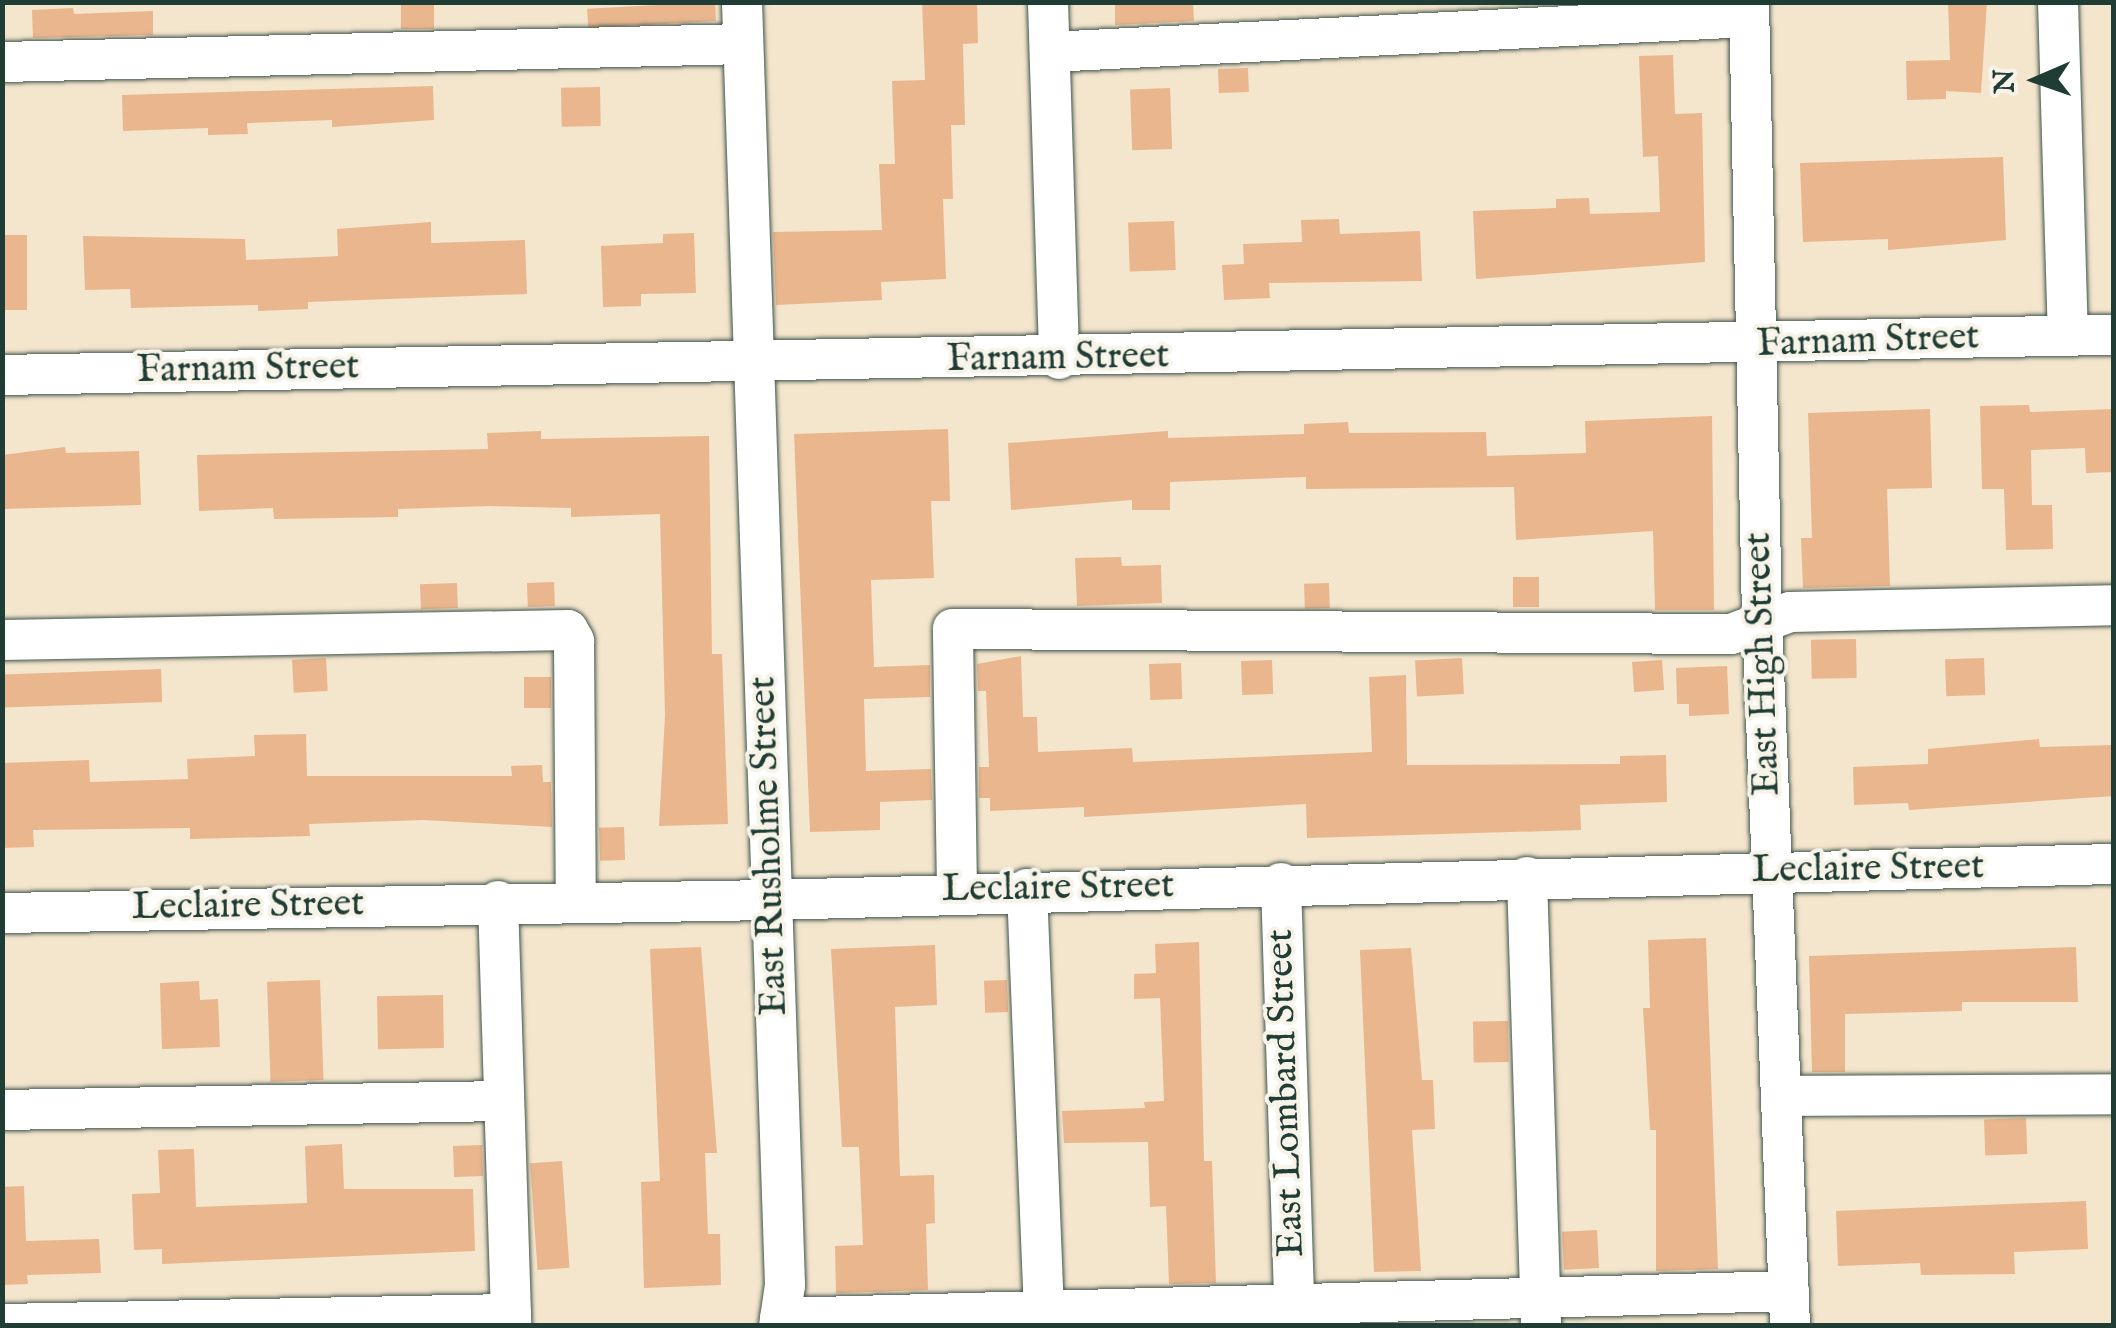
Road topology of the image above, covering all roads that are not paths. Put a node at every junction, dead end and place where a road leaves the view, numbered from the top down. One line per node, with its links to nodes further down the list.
1 (742, 2): 5 (street, East Rusholme Street)
2 (1048, 2): 6 (street)
3 (2058, 2): 9 (street)
4 (1749, 10): 6 (street); 10 (street, East High Street)
5 (744, 44): 7 (street); 12 (street, East Rusholme Street)
6 (1050, 52): 11 (street)
7 (2, 62)
8 (2114, 335): 9 (street, Farnam Street)
9 (2068, 336): 10 (street, Farnam Street)
10 (1754, 345): 11 (street, Farnam Street); 15 (street, East High Street)
11 (1058, 359): 12 (street, Farnam Street)
12 (752, 366): 13 (street, Farnam Street); 24 (street, East Rusholme Street)
13 (2, 375)
14 (2114, 604): 15 (street)
15 (1762, 619): 18 (street, East High Street); 22 (street)
16 (2, 640): 23 (street)
17 (2114, 864): 18 (street, Leclaire Street)
18 (1772, 872): 19 (street, Leclaire Street); 28 (street, East High Street)
19 (1527, 877): 20 (street, Leclaire Street); 34 (street)
20 (1281, 883): 21 (street, Leclaire Street); 31 (street, East Lombard Street)
21 (1027, 889): 22 (street, Leclaire Street); 32 (street)
22 (956, 890): 24 (street, Leclaire Street)
23 (576, 899): 24 (street, Leclaire Street); 25 (street, Leclaire Street)
24 (772, 900): 36 (street, East Rusholme Street)
25 (498, 901): 26 (street, Leclaire Street); 29 (street)
26 (2, 913)
27 (2114, 1094): 28 (street)
28 (1781, 1096): 33 (street, East High Street)
29 (503, 1101): 30 (street); 35 (street)
30 (2, 1110)
31 (1294, 1303): 32 (street); 34 (street)
32 (1044, 1307): 36 (street)
33 (1789, 1308): 34 (street)
34 (1541, 1311)
35 (511, 1320): 37 (street)
36 (780, 1322)
37 (2, 1324)

